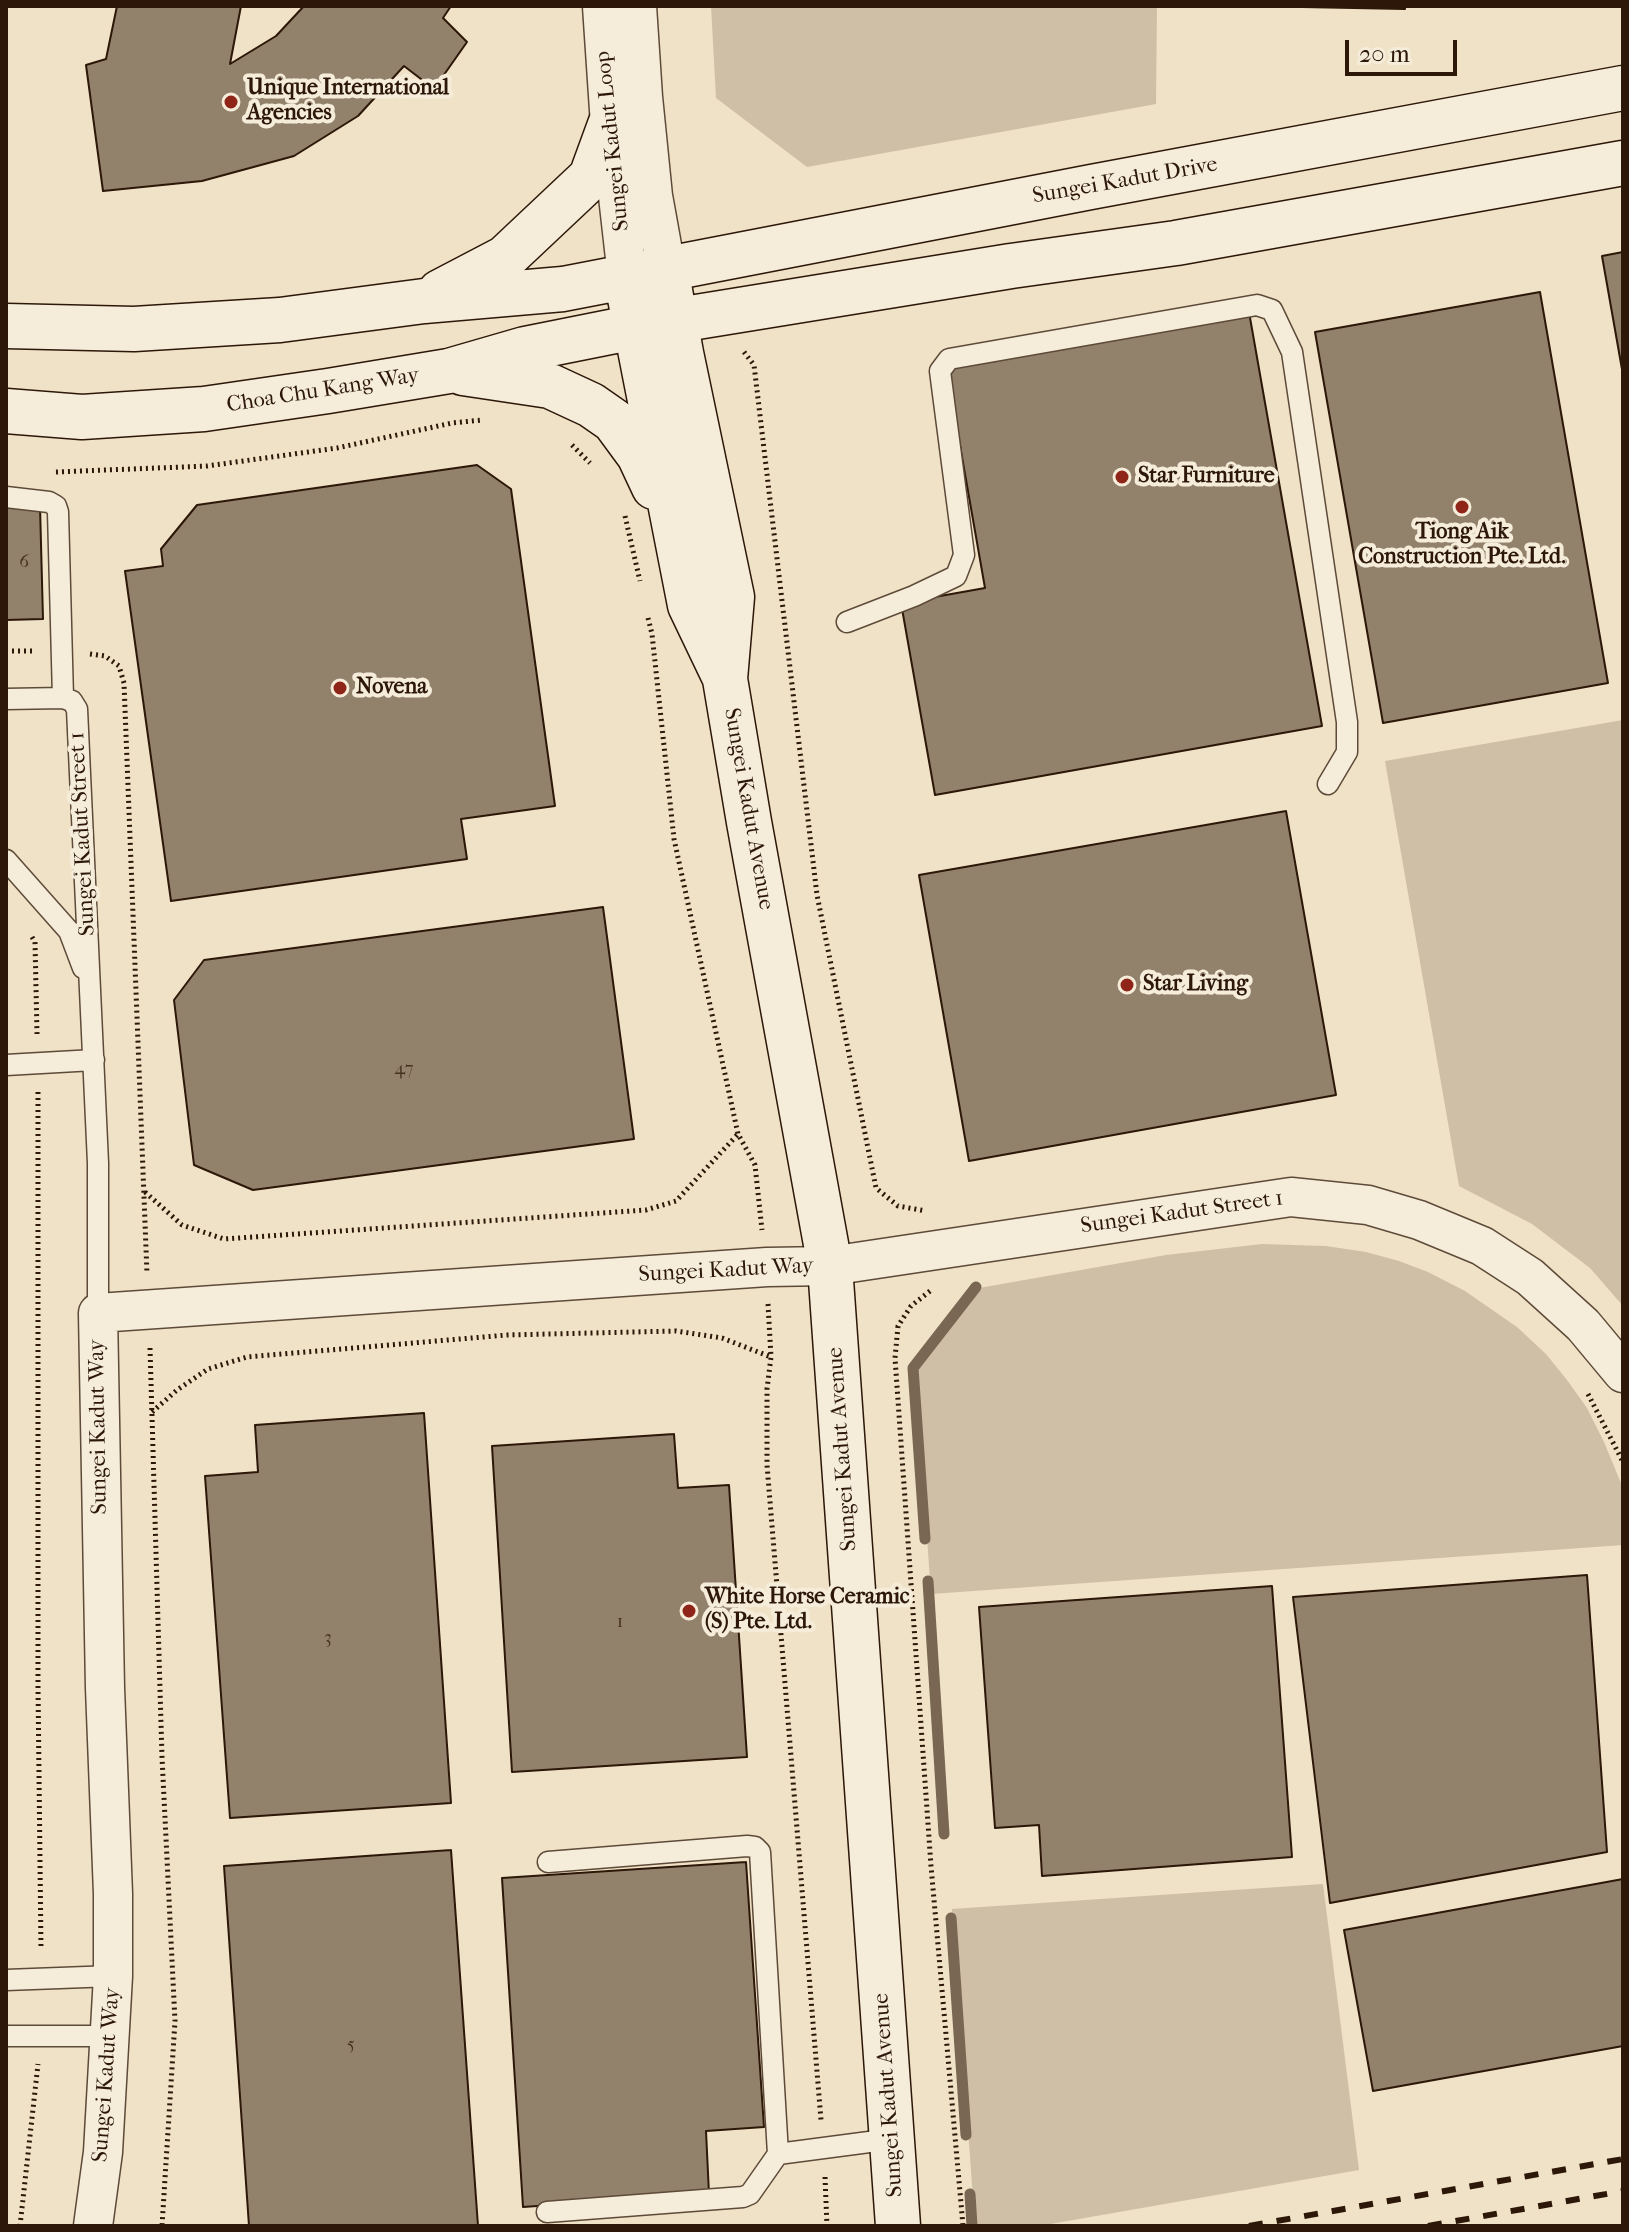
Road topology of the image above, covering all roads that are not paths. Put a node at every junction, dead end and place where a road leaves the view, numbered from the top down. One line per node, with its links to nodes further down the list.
1 (602, 6): 4 (street, Sungei Kadut Loop)
2 (637, 6): 8 (street, Sungei Kadut Loop)
3 (1623, 88): 6 (main road, Sungei Kadut Drive)
4 (610, 125): 8 (street, Sungei Kadut Loop); 9 (main road)
5 (1623, 163): 7 (main road)
6 (1091, 187): 7 (main road); 8 (main road, Sungei Kadut Drive)
7 (1176, 243): 10 (main road)
8 (646, 272): 9 (main road); 10 (main road, Sungei Kadut Avenue)
9 (424, 301): 11 (main road)
10 (655, 324): 12 (main road, Choa Chu Kang Way); 15 (main road, Sungei Kadut Avenue); 17 (main road, Sungei Kadut Avenue)
11 (6, 326)
12 (449, 371): 13 (main road, Choa Chu Kang Way); 15 (main road)
13 (6, 411)
14 (6, 497): 18 (lane)
15 (678, 543): 17 (main road, Sungei Kadut Avenue)
16 (847, 622): 20 (lane)
17 (725, 679): 25 (main road, Sungei Kadut Avenue)
18 (63, 698): 19 (lane); 22 (lane, Sungei Kadut Street 1)
19 (6, 699)
20 (1328, 784)
21 (6, 860): 22 (lane, Sungei Kadut Street 1)
22 (90, 986): 23 (lane, Sungei Kadut Street 1)
23 (94, 1060): 24 (lane); 26 (lane, Sungei Kadut Street 1)
24 (6, 1065)
25 (830, 1266): 26 (street, Sungei Kadut Way); 27 (street, Sungei Kadut Street 1); 33 (main road, Sungei Kadut Avenue)
26 (98, 1313): 29 (street, Sungei Kadut Way)
27 (1623, 1373)
28 (548, 1862): 34 (lane)
29 (113, 1976): 30 (lane); 32 (street, Sungei Kadut Way)
30 (6, 1980)
31 (6, 2036): 32 (lane)
32 (111, 2036): 36 (street, Sungei Kadut Way)
33 (892, 2139): 34 (lane); 37 (main road, Sungei Kadut Avenue)
34 (778, 2154): 35 (lane)
35 (547, 2212)
36 (93, 2226)
37 (898, 2226)

